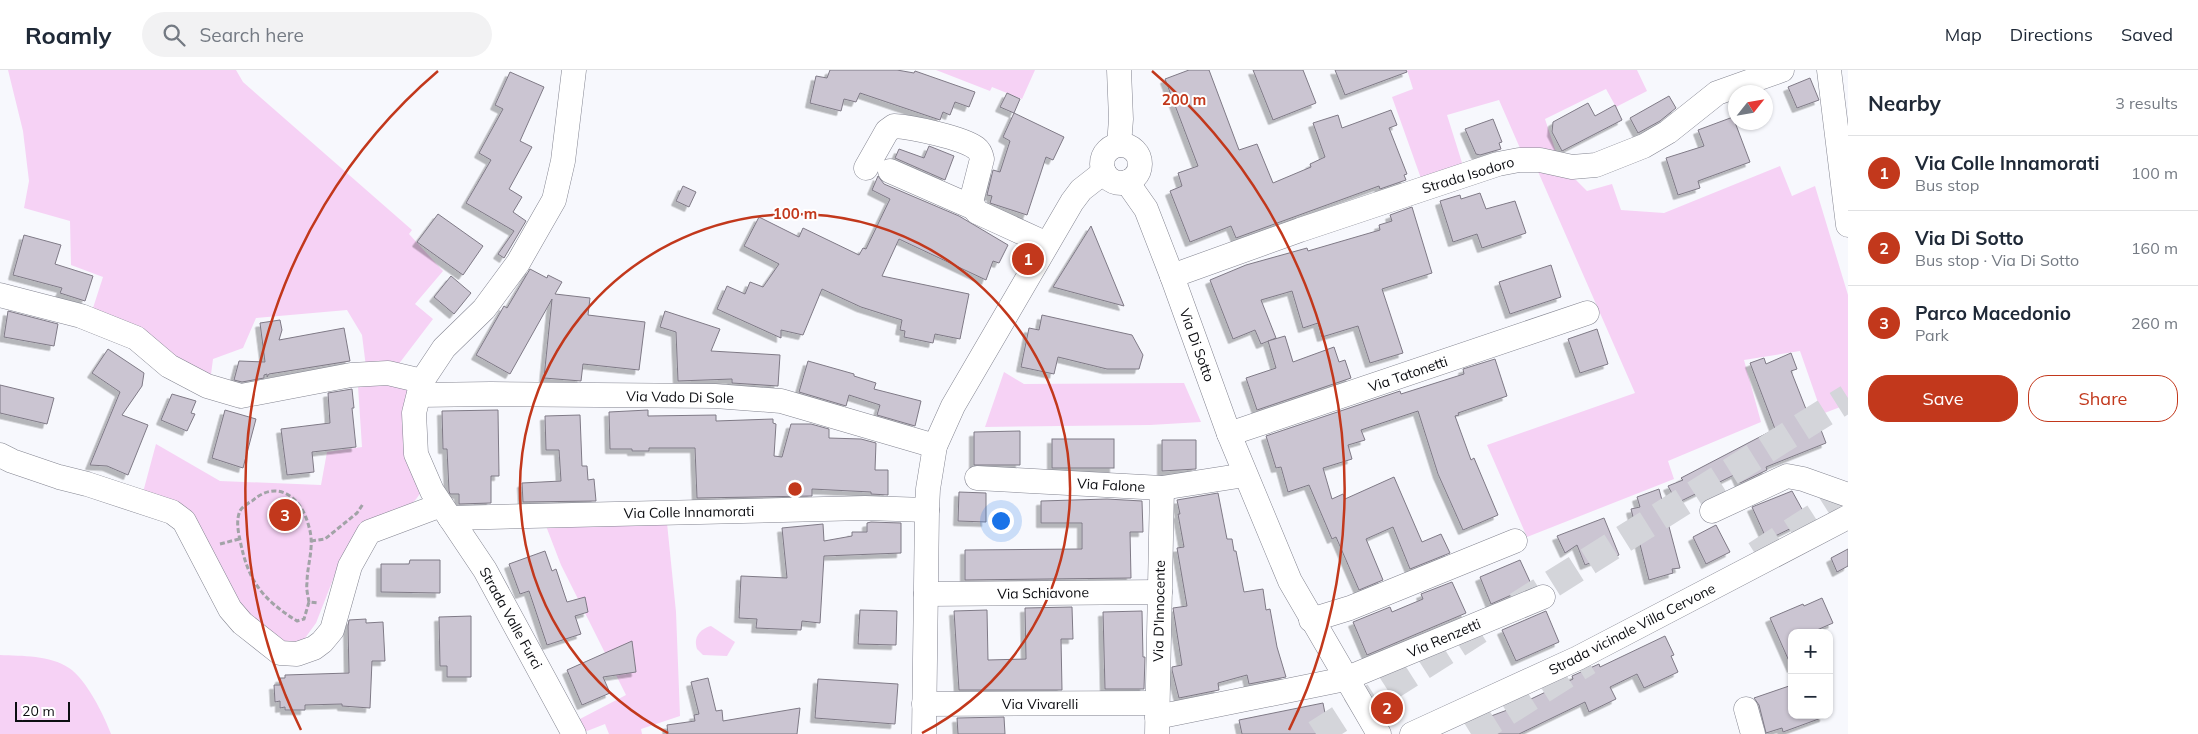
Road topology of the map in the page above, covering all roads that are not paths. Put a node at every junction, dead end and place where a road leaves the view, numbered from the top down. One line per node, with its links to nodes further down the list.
1 (574, 70): 16 (street, Strada Valle Furci)
2 (1782, 70): 13 (street, Strada Isodoro)
3 (1830, 70): 11 (street)
4 (1122, 71): 5 (street)
5 (1119, 145): 8 (street); 9 (street)
6 (866, 168): 10 (street)
7 (890, 170): 10 (street)
8 (1104, 172): 9 (street); 12 (street)
9 (1127, 182): 13 (street, Via Di Sotto)
10 (972, 207): 12 (street)
11 (1848, 225)
12 (1047, 244): 18 (street)
13 (1172, 276): 17 (street, Via Di Sotto)
14 (0, 295): 16 (street, Via Vado Di Sole)
15 (1587, 313): 17 (street, Via Tatonetti)
16 (421, 388): 18 (street, Via Vado Di Sole); 26 (street, Strada Valle Furci)
17 (1229, 434): 20 (street, Via Di Sotto)
18 (935, 446): 24 (street)
19 (0, 455): 26 (street)
20 (1245, 475): 22 (street, Via Falone); 32 (street, Via Di Sotto)
21 (977, 478): 22 (street, Via Falone)
22 (1162, 488): 29 (street, Via D'Innocente)
23 (1848, 496): 25 (street)
24 (927, 510): 26 (street, Via Colle Innamorati); 30 (street)
25 (1712, 511)
26 (446, 512): 37 (street, Strada Valle Furci)
27 (1848, 517): 40 (street, Strada vicinale Villa Cervone)
28 (1515, 541): 32 (street)
29 (1160, 592): 30 (street, Via Schiavone); 36 (street, Via D'Innocente)
30 (926, 594): 34 (street)
31 (1543, 597): 33 (street, Via Renzetti)
32 (1311, 620): 33 (street, Via Di Sotto)
33 (1345, 679): 36 (street, Via Vivarelli); 39 (street, Via Di Sotto)
34 (924, 704): 36 (street, Via Vivarelli); 38 (street)
35 (1746, 709): 41 (street)
36 (1157, 718)
37 (574, 734)
38 (924, 734)
39 (1379, 734)
40 (1412, 734)
41 (1753, 734)

